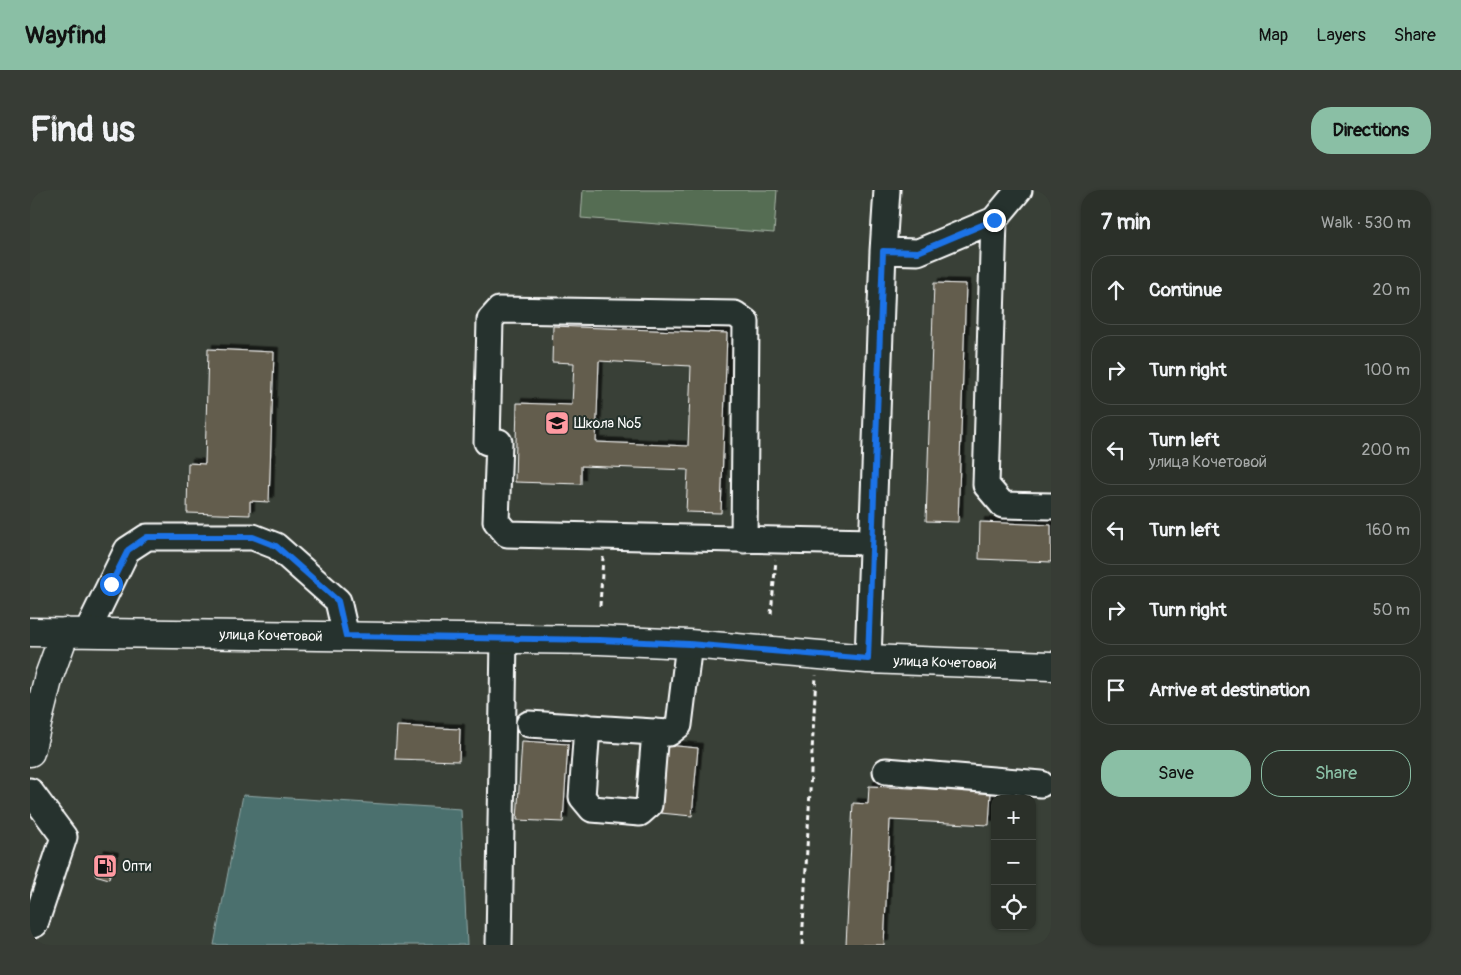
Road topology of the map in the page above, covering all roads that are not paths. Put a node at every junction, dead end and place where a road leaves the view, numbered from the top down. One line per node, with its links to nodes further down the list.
1 (887, 190): 4 (street)
2 (1019, 190): 3 (street)
3 (994, 220): 4 (street); 5 (street)
4 (883, 251): 7 (street)
5 (1051, 506)
6 (744, 540): 6 (street); 7 (street)
7 (872, 542): 13 (street)
8 (30, 632): 9 (main road, улица Кочетовой)
9 (76, 632): 10 (main road, улица Кочетовой); 10 (street); 18 (main road)
10 (346, 636): 11 (main road, улица Кочетовой)
11 (504, 639): 12 (main road, улица Кочетовой); 23 (street)
12 (689, 644): 13 (main road, улица Кочетовой); 17 (street)
13 (868, 659): 14 (main road, улица Кочетовой)
14 (1051, 666)
15 (529, 724): 16 (street)
16 (587, 727): 17 (street); 17 (street)
17 (655, 732)
18 (30, 752)
19 (886, 771): 20 (street)
20 (1041, 784)
21 (30, 791): 22 (street)
22 (30, 926)
23 (499, 945)

